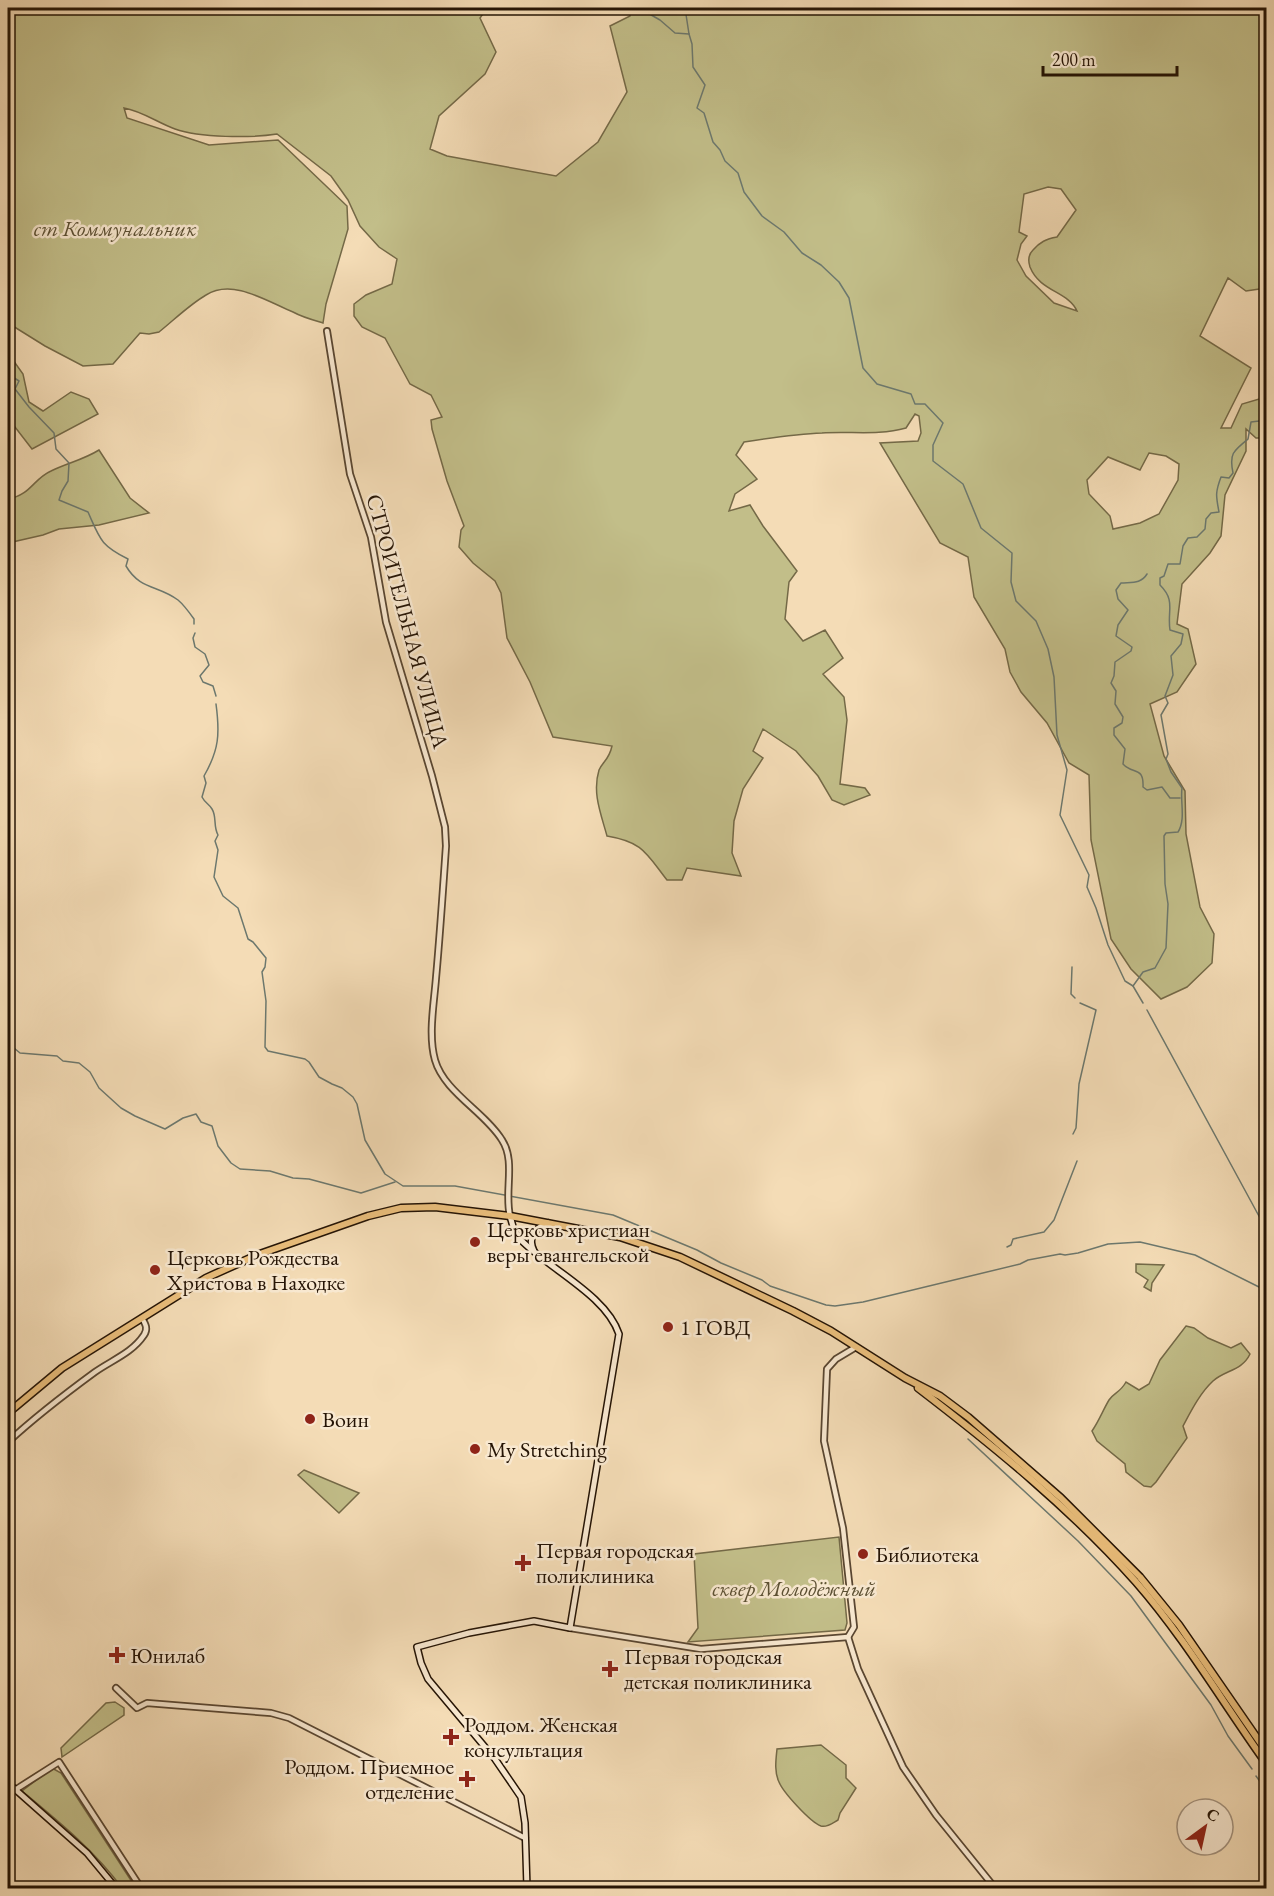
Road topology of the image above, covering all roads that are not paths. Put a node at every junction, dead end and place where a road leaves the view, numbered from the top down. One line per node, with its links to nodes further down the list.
1 (327, 331): 2 (street, СТРОИТЕЛЬНАЯ УЛИЦА)
2 (510, 1216): 3 (main road); 4 (main road); 5 (main road)
3 (548, 1223): 4 (main road); 6 (main road)
4 (535, 1253): 10 (main road)
5 (142, 1318): 7 (main road); 8 (street)
6 (856, 1347): 9 (main road); 11 (street)
7 (8, 1413)
8 (8, 1442)
9 (1120, 1560): 13 (main road); 14 (main road)
10 (570, 1628): 11 (street); 17 (main road)
11 (848, 1637): 21 (street)
12 (116, 1688): 17 (street)
13 (1266, 1751)
14 (1266, 1763)
15 (8, 1784): 16 (main road)
16 (15, 1790): 18 (main road); 19 (street)
17 (525, 1838): 20 (main road)
18 (116, 1888)
19 (141, 1888)
20 (527, 1888)
21 (995, 1888)

